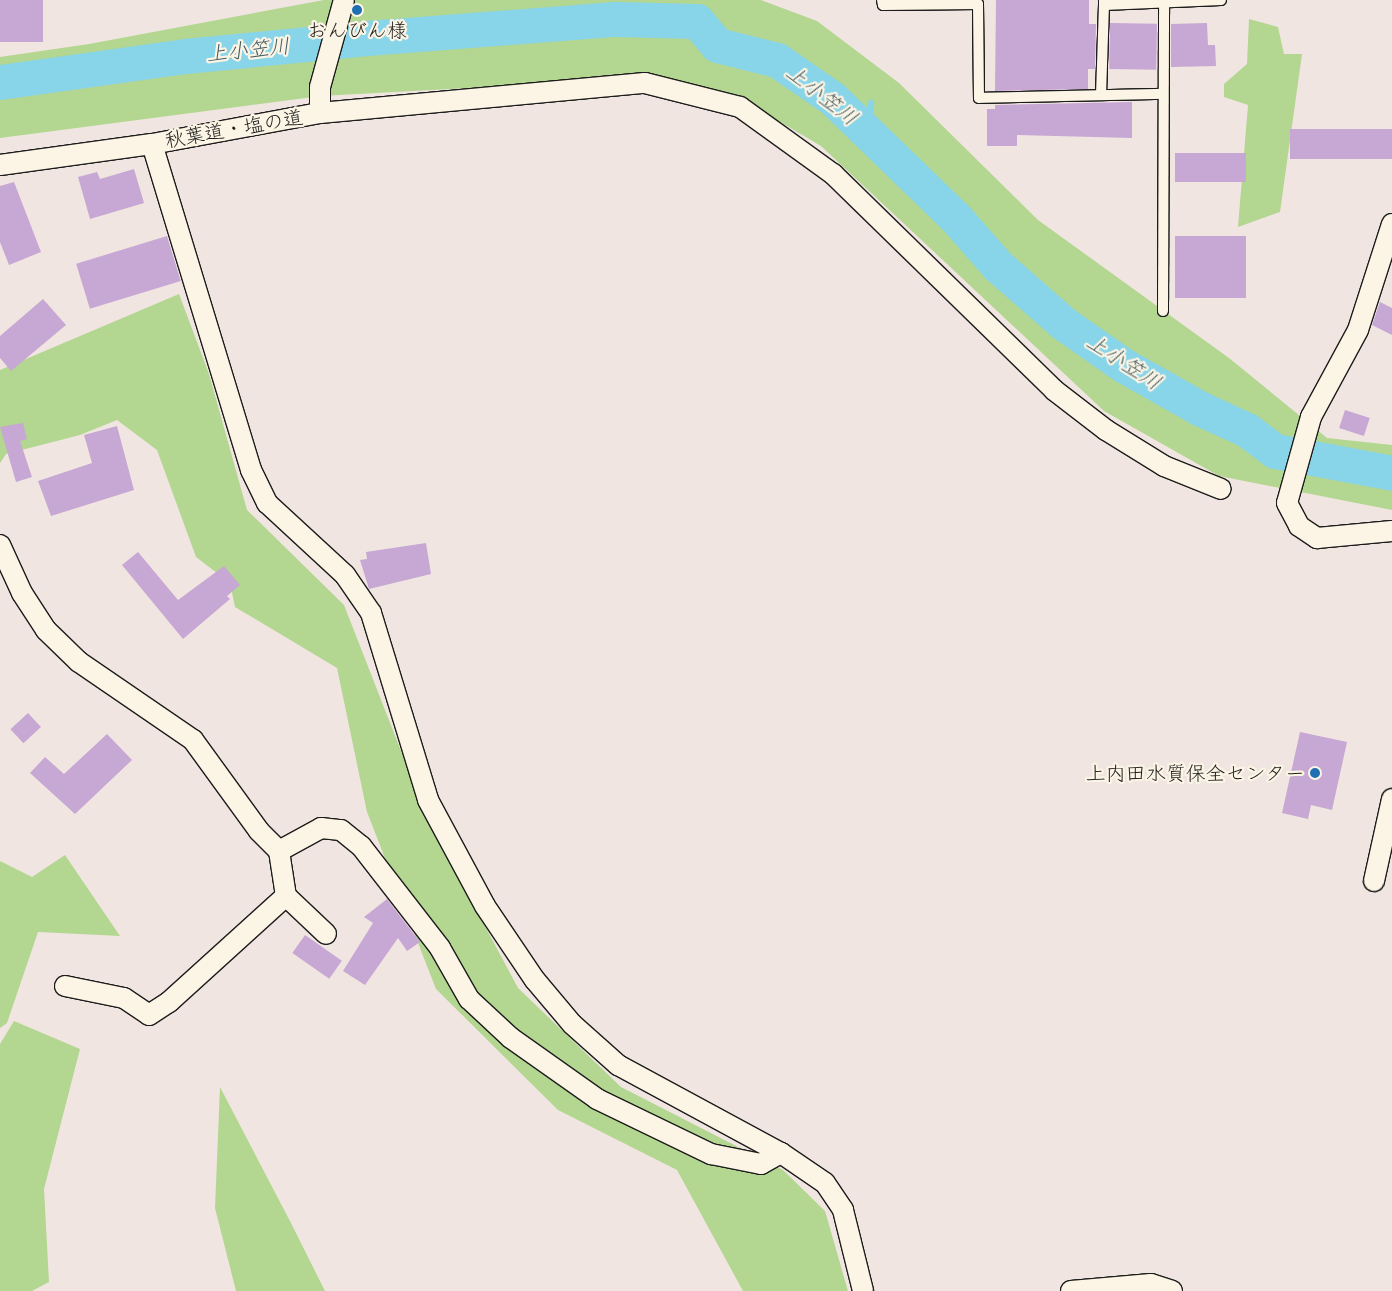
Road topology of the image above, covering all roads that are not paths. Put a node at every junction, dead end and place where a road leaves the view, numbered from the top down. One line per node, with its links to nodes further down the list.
1 (882, 0): 7 (lane)
2 (1221, 0): 4 (lane)
3 (1104, 2): 4 (lane); 7 (lane)
4 (1164, 4): 6 (lane)
5 (341, 9): 8 (street, 秋葉道・塩の道)
6 (1161, 94): 7 (lane); 12 (lane)
7 (1101, 95)
8 (320, 113): 9 (street, 秋葉道・塩の道); 13 (street)
9 (152, 144): 10 (street, 秋葉道・塩の道); 22 (street)
10 (0, 165)
11 (1392, 224): 14 (street)
12 (1163, 311)
13 (1221, 489)
14 (1392, 530)
15 (0, 545): 17 (street)
16 (1392, 798): 18 (street)
17 (279, 850): 19 (street); 22 (street)
18 (1374, 882)
19 (286, 896): 20 (street); 21 (street)
20 (326, 934)
21 (65, 986)
22 (781, 1153): 23 (street)
23 (863, 1291)
24 (1071, 1291): 25 (street)
25 (1172, 1291)

